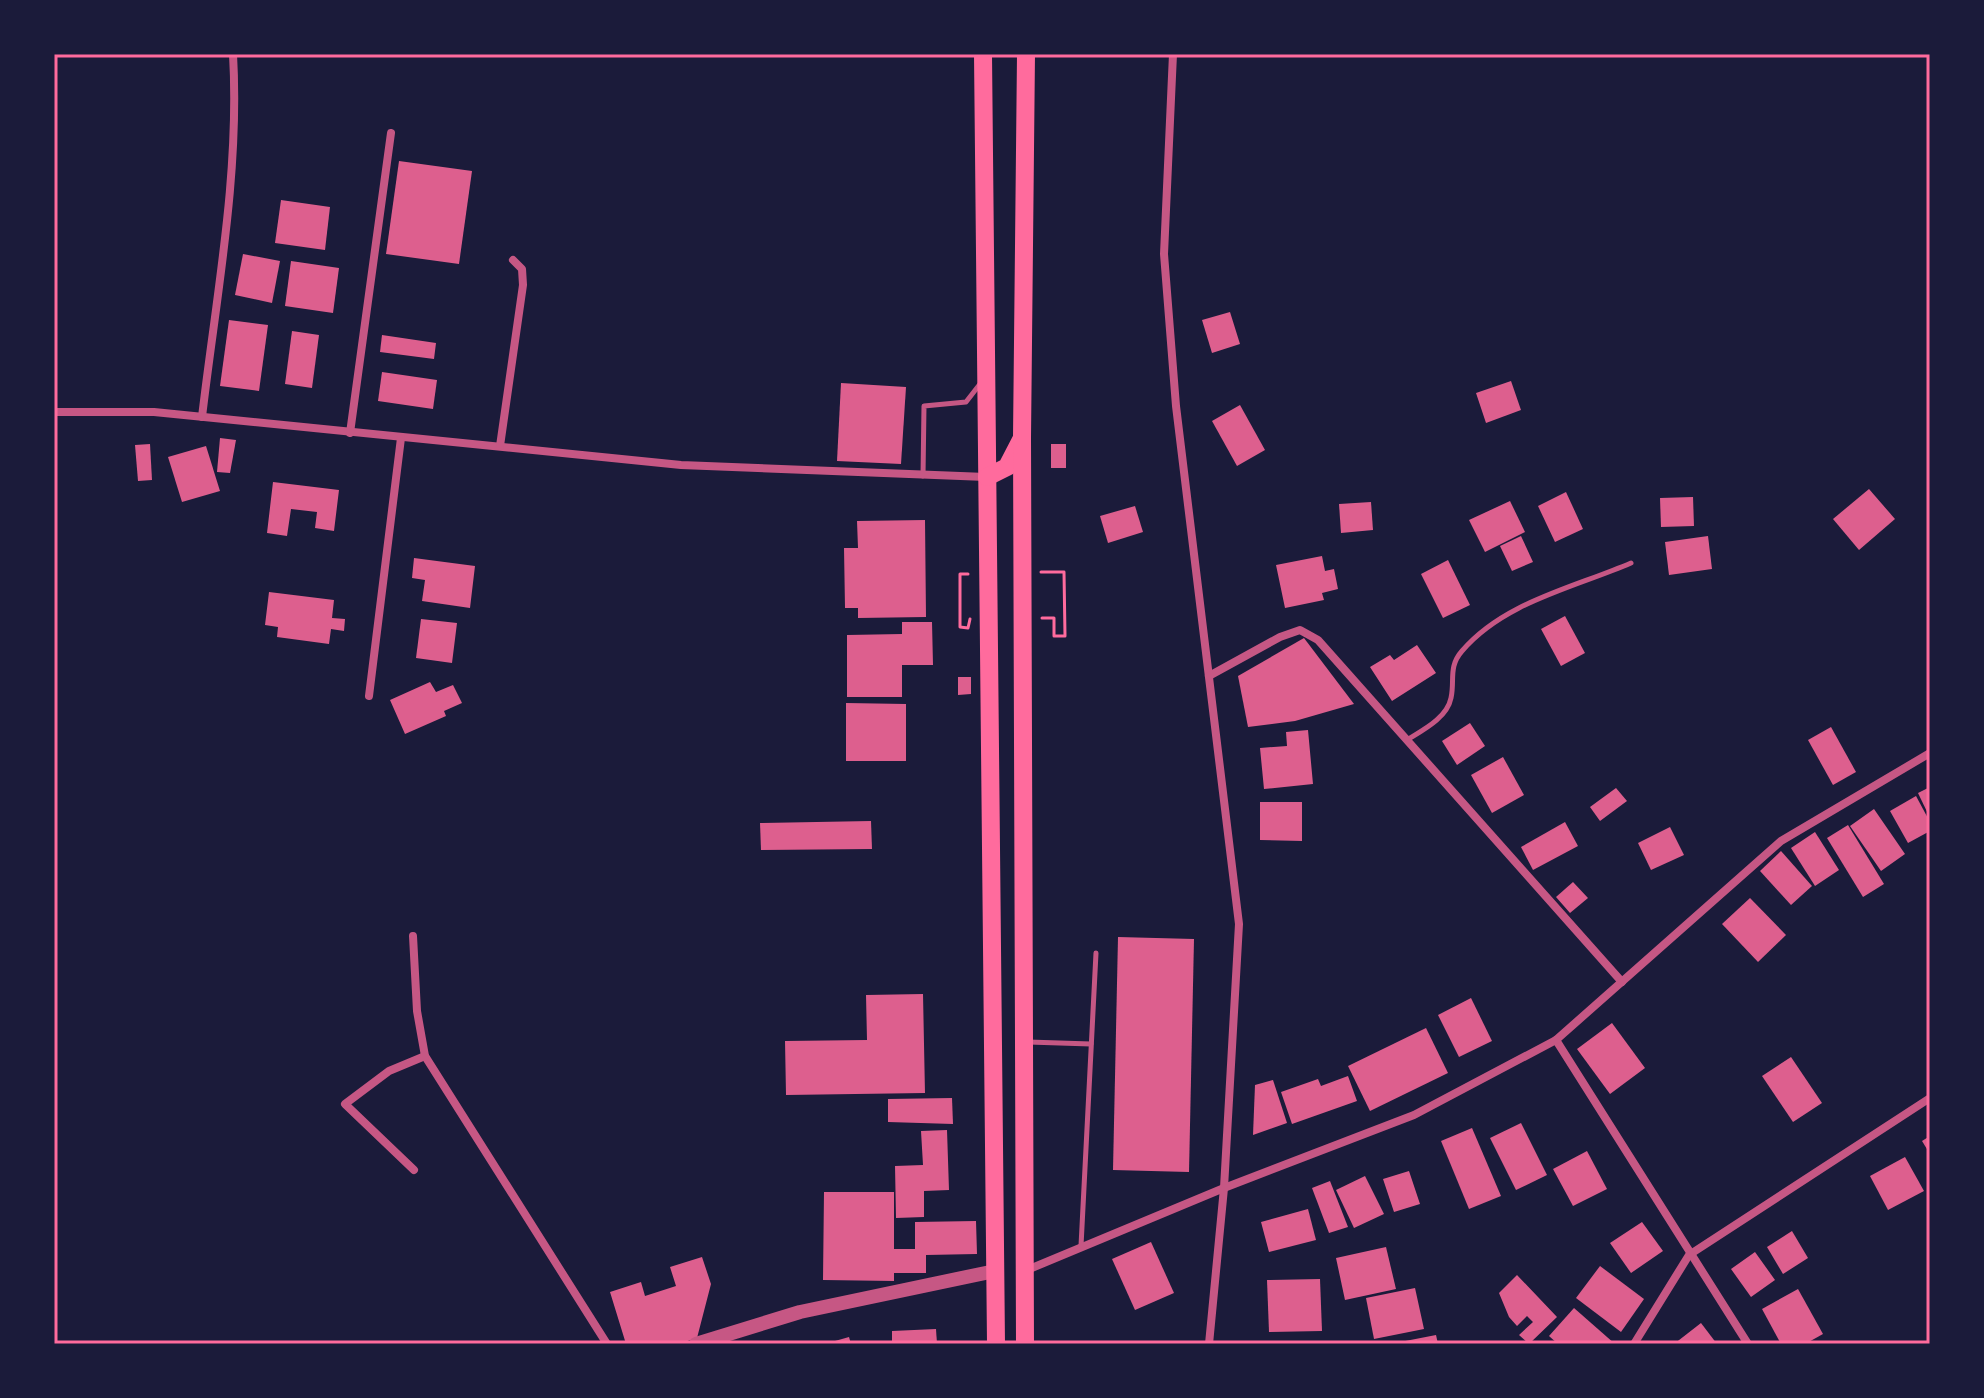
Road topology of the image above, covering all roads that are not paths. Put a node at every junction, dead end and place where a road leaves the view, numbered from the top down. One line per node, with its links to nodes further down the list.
1 (233, 54): 9 (street)
2 (980, 54): 7 (highway)
3 (1026, 54): 12 (highway)
4 (1173, 54): 17 (street)
5 (391, 133): 10 (street)
6 (513, 260): 13 (street)
7 (986, 377): 14 (lane); 15 (highway)
8 (54, 412): 9 (street)
9 (202, 417): 10 (street)
10 (350, 433): 11 (street)
11 (401, 438): 13 (street); 18 (street)
12 (1022, 438): 15 (highway); 25 (highway)
13 (500, 446): 14 (street)
14 (923, 476): 15 (street)
15 (987, 477): 35 (highway)
16 (1631, 563): 19 (lane)
17 (1209, 676): 19 (street); 30 (street)
18 (369, 696)
19 (1407, 740): 23 (street)
20 (1930, 753): 23 (street)
21 (413, 936): 27 (street)
22 (1096, 953): 26 (lane)
23 (1622, 982): 24 (street)
24 (1556, 1040): 30 (street); 33 (street)
25 (1025, 1042): 26 (lane); 31 (highway)
26 (1091, 1044): 32 (lane)
27 (425, 1056): 29 (street); 36 (street)
28 (1930, 1098): 33 (street)
29 (414, 1170)
30 (1224, 1188): 32 (street); 40 (street)
31 (1026, 1233): 34 (highway); 35 (highway)
32 (1081, 1247): 34 (street)
33 (1689, 1255): 41 (street); 42 (street)
34 (1025, 1270): 39 (highway)
35 (995, 1271): 37 (street); 38 (highway)
36 (607, 1344)
37 (696, 1344)
38 (996, 1344)
39 (1025, 1344)
40 (1209, 1344)
41 (1634, 1344)
42 (1748, 1344)

